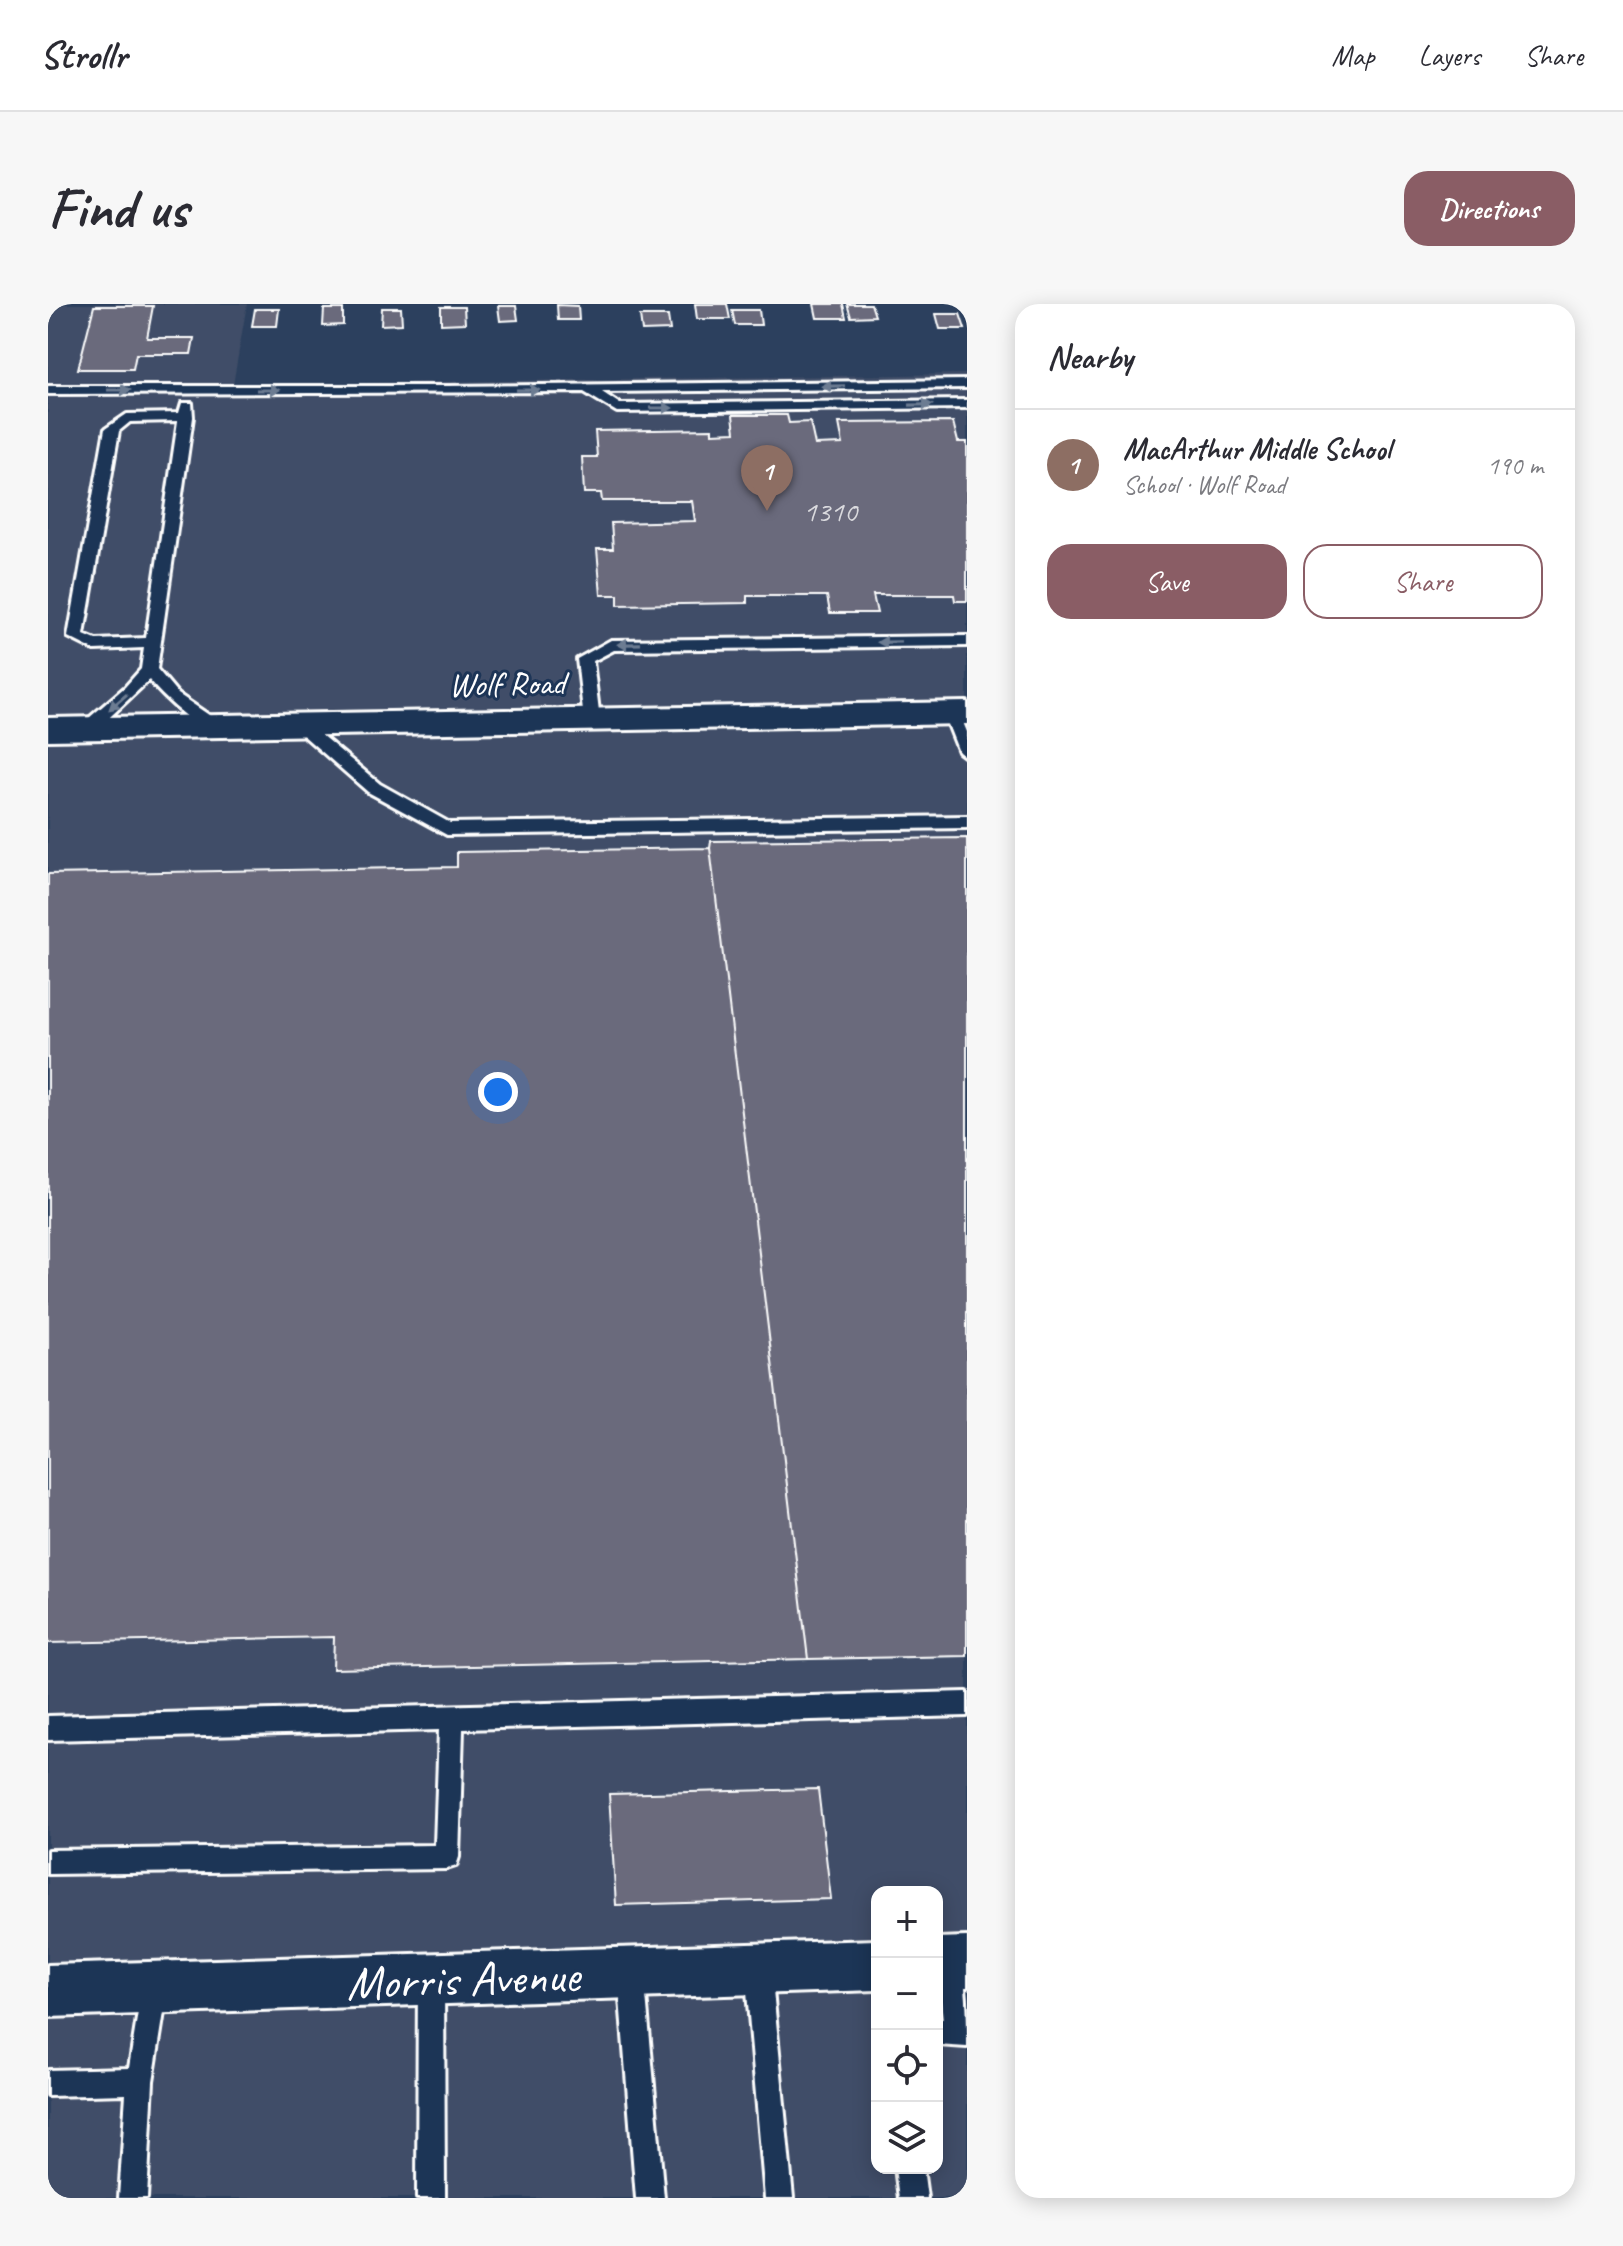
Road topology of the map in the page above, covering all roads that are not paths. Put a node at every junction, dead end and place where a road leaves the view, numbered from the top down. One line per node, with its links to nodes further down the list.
1 (967, 384): 2 (lane, one-way to 2)
2 (588, 389): 4 (lane, one-way to 2); 5 (lane, one-way to 5)
3 (48, 390): 4 (lane, one-way to 4)
4 (190, 390): 6 (lane)
5 (967, 404)
6 (186, 417): 8 (lane); 8 (lane)
7 (967, 641): 11 (lane, one-way to 11)
8 (153, 643): 9 (lane)
9 (149, 670): 13 (lane); 14 (lane, one-way to 14)
10 (960, 714): 11 (street, Wolf Road); 16 (lane)
11 (592, 720): 12 (street, Wolf Road)
12 (302, 725): 13 (street, Wolf Road); 17 (lane)
13 (217, 726): 14 (street, Wolf Road)
14 (88, 728): 15 (street, Wolf Road)
15 (48, 729)
16 (967, 752)
17 (967, 822)
18 (967, 1704): 19 (lane)
19 (451, 1718): 20 (lane); 21 (lane)
20 (48, 1728)
21 (48, 1862)
22 (951, 1963): 29 (lane)
23 (871, 1965): 24 (street, Morris Avenue)
24 (758, 1969): 25 (street, Morris Avenue); 36 (lane)
25 (631, 1973): 26 (street, Morris Avenue); 35 (lane)
26 (431, 1979): 27 (street, Morris Avenue); 34 (lane)
27 (155, 1987): 28 (street, Morris Avenue); 30 (lane)
28 (48, 1991)
29 (954, 2033)
30 (140, 2081): 31 (lane); 33 (lane)
31 (48, 2083)
32 (910, 2174): 37 (lane)
33 (133, 2198)
34 (431, 2198)
35 (650, 2198)
36 (779, 2198)
37 (913, 2198)

